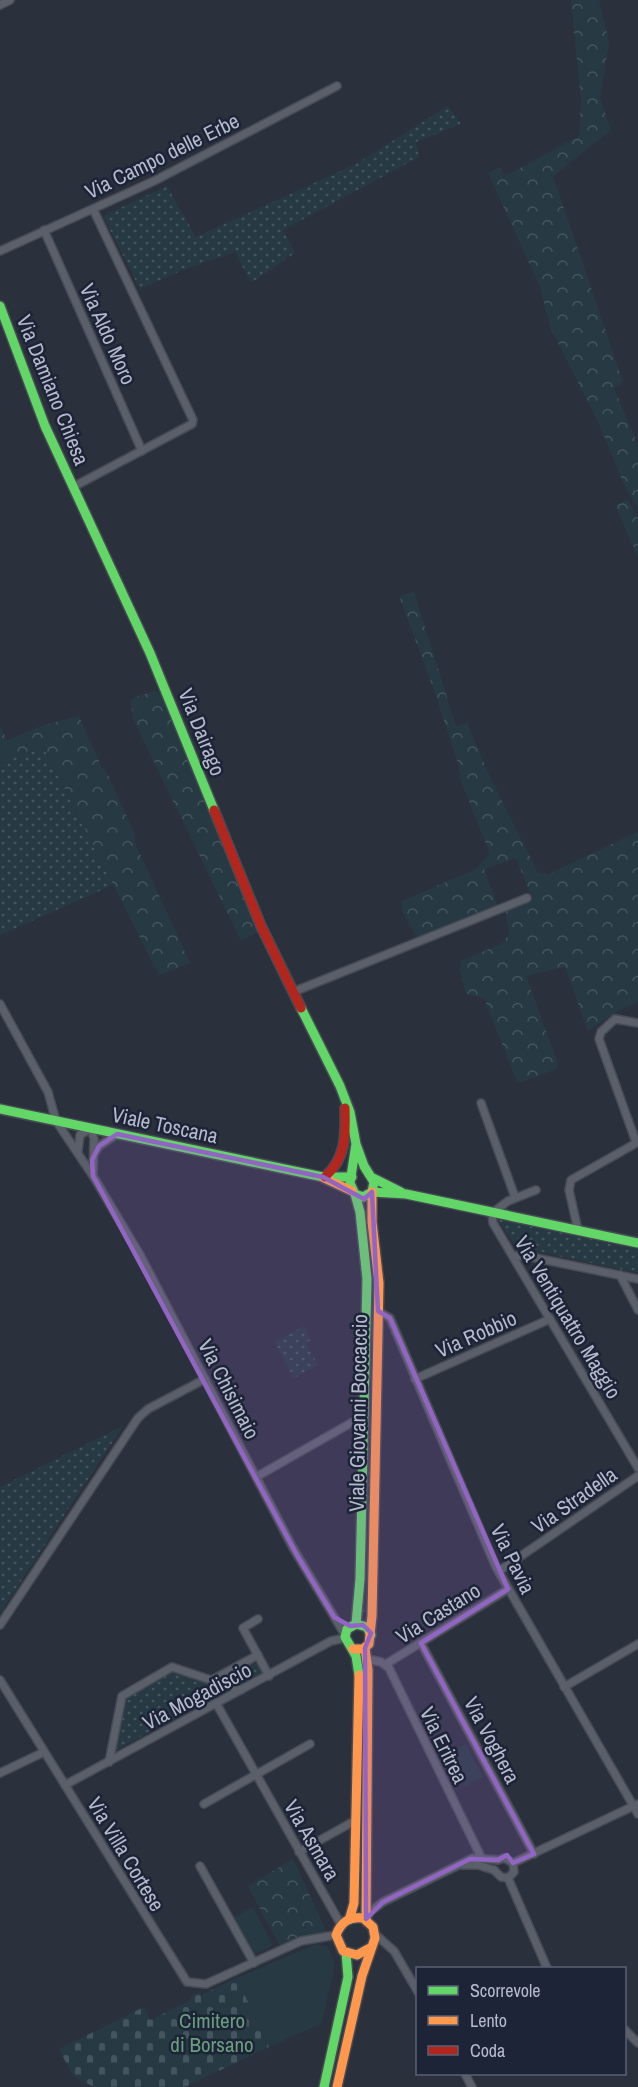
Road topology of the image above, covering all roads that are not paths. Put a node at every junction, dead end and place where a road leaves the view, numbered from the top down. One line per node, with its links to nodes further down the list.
1 (10, 0): 2 (street)
2 (0, 5)
3 (337, 87): 4 (street, Via Campo delle Erbe)
4 (93, 209): 5 (street, Via Campo delle Erbe); 8 (street)
5 (44, 230): 6 (street, Via Campo delle Erbe); 8 (street, Via Aldo Moro)
6 (0, 251)
7 (0, 306): 9 (street, Via Damiano Chiesa)
8 (142, 451): 9 (street)
9 (73, 487): 11 (street, Via Dairago)
10 (527, 898): 11 (street)
11 (293, 992): 14 (street, Via Dairago)
12 (0, 1004): 17 (street, Via Chisimaio)
13 (638, 1023): 20 (street)
14 (344, 1097): 21 (street, Via Dairago); 26 (street)
15 (481, 1103): 32 (street)
16 (0, 1109): 17 (street, Viale Toscana)
17 (56, 1121): 18 (street, Viale Toscana); 22 (street, Via Chisimaio)
18 (91, 1128): 19 (street, Viale Toscana); 22 (street); 23 (street)
19 (117, 1134): 23 (street); 26 (street, Viale Toscana)
20 (637, 1142): 34 (street)
21 (356, 1144): 25 (street); 27 (street)
22 (78, 1152): 24 (street, Via Chisimaio)
23 (93, 1156): 24 (street)
24 (93, 1176): 42 (street, Via Chisimaio)
25 (371, 1176): 27 (street); 30 (street); 31 (street)
26 (324, 1177): 27 (street, Viale Toscana); 29 (street, Viale Toscana)
27 (352, 1177): 29 (street)
28 (536, 1190): 32 (street)
29 (353, 1192): 30 (street); 44 (street, Viale Giovanni Boccaccio)
30 (372, 1192): 31 (street); 40 (street, Viale Giovanni Boccaccio)
31 (406, 1194): 33 (street)
32 (515, 1197): 33 (street)
33 (492, 1212): 34 (street); 36 (street, Via Ventiquattro Maggio)
34 (578, 1230): 35 (street)
35 (638, 1243)
36 (513, 1256): 37 (street); 41 (street, Via Ventiquattro Maggio)
37 (620, 1275): 38 (street); 39 (street)
38 (638, 1279)
39 (638, 1310)
40 (378, 1311): 43 (street, Via Pavia); 53 (street, Viale Giovanni Boccaccio)
41 (550, 1319): 43 (street, Via Robbio); 45 (street, Via Ventiquattro Maggio)
42 (205, 1379): 47 (street, Via Chisimaio); 51 (street)
43 (416, 1379): 48 (street, Via Pavia)
44 (365, 1415): 47 (street); 52 (street, Viale Giovanni Boccaccio)
45 (638, 1468)
46 (638, 1476): 48 (street, Via Stradella)
47 (256, 1477): 52 (street, Via Chisimaio)
48 (499, 1571): 49 (street, Via Pavia)
49 (508, 1589): 54 (street, Via Castano); 64 (street, Via Pavia)
50 (258, 1619): 58 (street)
51 (0, 1626)
52 (349, 1631): 53 (street); 57 (street); 61 (street, Via Mogadiscio)
53 (371, 1635): 56 (street, Viale Giovanni Boccaccio)
54 (421, 1643): 60 (street, Via Castano); 78 (street, Via Voghera)
55 (638, 1644): 64 (street)
56 (365, 1648): 57 (street); 59 (street)
57 (353, 1649): 76 (street)
58 (258, 1655): 61 (street); 63 (street)
59 (367, 1659): 60 (street); 87 (street)
60 (386, 1664): 79 (street, Via Eritrea)
61 (269, 1676): 65 (street, Via Mogadiscio)
62 (0, 1680): 68 (street, Via Villa Cortese)
63 (212, 1680): 65 (street); 69 (street)
64 (564, 1687): 74 (street, Via Pavia)
65 (241, 1690): 66 (street, Via Mogadiscio)
66 (216, 1704): 69 (street, Via Mogadiscio); 71 (street, Via Asmara)
67 (310, 1743): 71 (street)
68 (44, 1752): 70 (street); 72 (street, Via Villa Cortese)
69 (109, 1762): 72 (street, Via Mogadiscio)
70 (0, 1773)
71 (255, 1774): 73 (street); 77 (street, Via Asmara)
72 (65, 1785): 93 (street, Via Villa Cortese)
73 (204, 1804)
74 (635, 1805): 75 (street, Via Pavia); 78 (street)
75 (638, 1814)
76 (356, 1820): 77 (street); 86 (street)
77 (299, 1852): 88 (street, Via Asmara)
78 (534, 1854): 81 (street)
79 (481, 1857): 80 (street); 82 (street)
80 (498, 1860): 81 (street); 84 (street)
81 (513, 1863): 85 (street)
82 (459, 1865): 84 (street); 87 (street)
83 (200, 1866): 93 (street)
84 (494, 1870): 85 (street)
85 (508, 1878): 94 (street)
86 (350, 1917): 87 (street); 88 (street)
87 (366, 1919): 89 (street)
88 (340, 1923): 90 (street)
89 (375, 1934): 91 (street); 95 (street)
90 (336, 1935): 92 (street); 93 (street, Via Villa Cortese)
91 (370, 1948): 92 (street); 99 (street)
92 (346, 1953): 98 (street)
93 (254, 1963)
94 (547, 1967)
95 (416, 1990)
96 (626, 2031): 97 (street)
97 (638, 2043)
98 (324, 2087)
99 (337, 2087)

